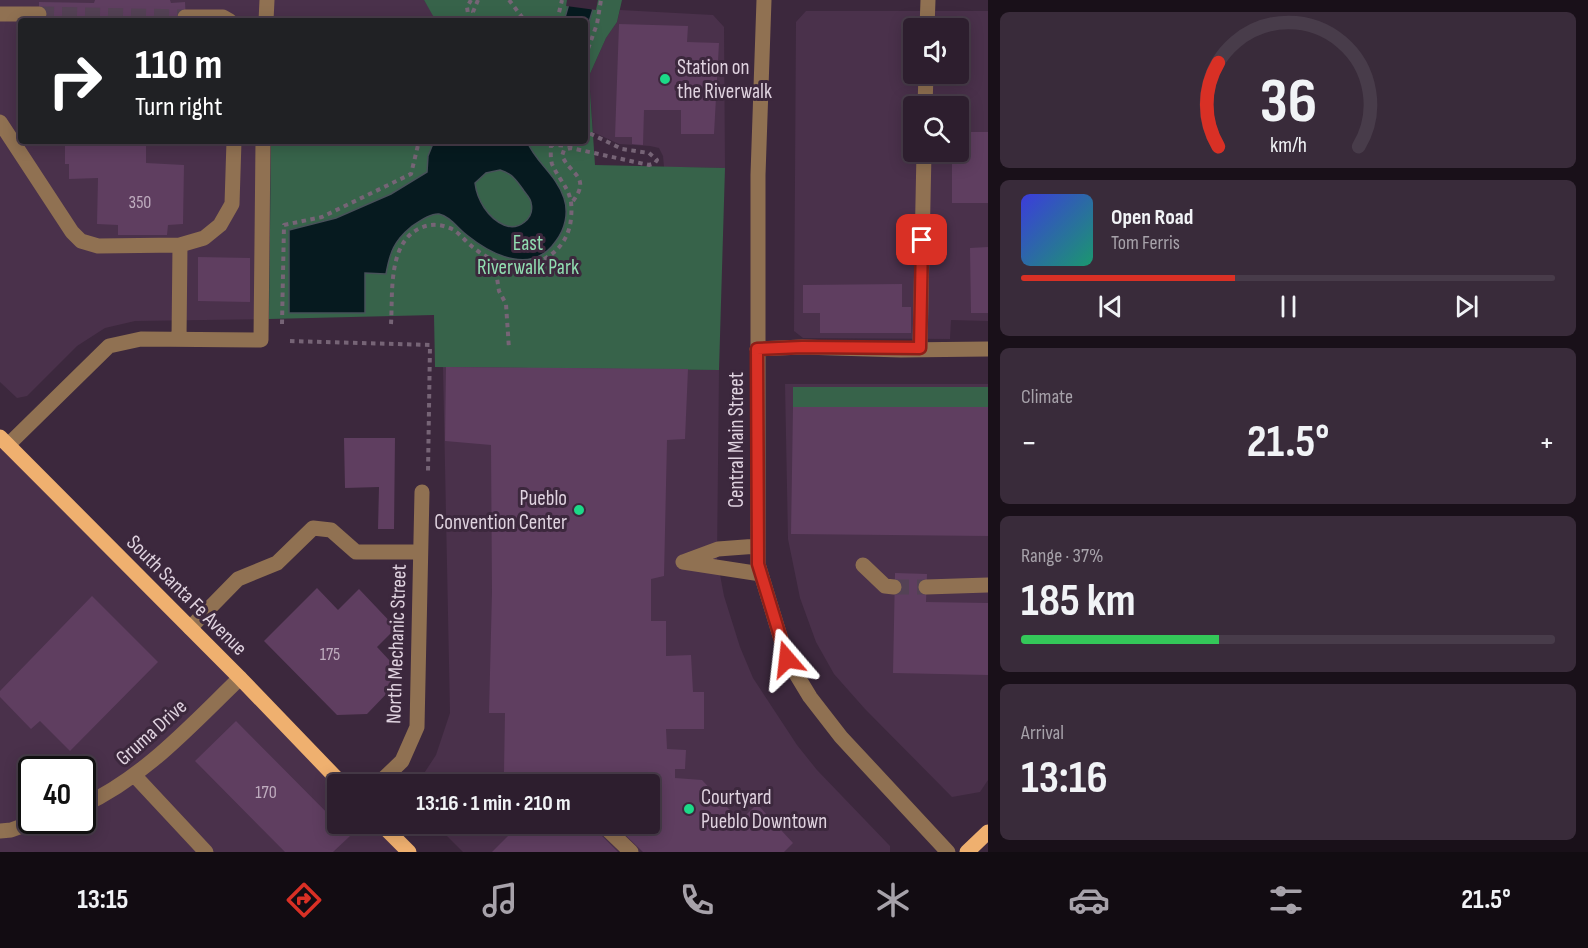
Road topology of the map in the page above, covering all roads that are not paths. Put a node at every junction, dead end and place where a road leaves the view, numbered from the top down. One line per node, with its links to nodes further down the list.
1 (267, 0): 8 (street)
2 (764, 0): 18 (street, Central Main Street)
3 (928, 0): 9 (street)
4 (0, 14): 5 (street)
5 (39, 14)
6 (185, 17): 7 (street)
7 (225, 18)
8 (266, 18)
9 (927, 18)
10 (0, 122): 14 (street)
11 (234, 144): 14 (street)
12 (263, 144): 15 (street)
13 (924, 162): 16 (street)
14 (180, 245): 15 (street)
15 (179, 339): 19 (street)
16 (920, 348): 17 (street); 18 (street)
17 (988, 348)
18 (757, 349): 21 (street, Central Main Street)
19 (4, 441): 28 (main road, South Santa Fe Avenue)
20 (422, 492): 22 (street, North Mechanic Street)
21 (758, 546): 24 (street, Central Main Street); 24 (street)
22 (420, 552): 28 (street); 31 (street, North Mechanic Street)
23 (863, 565): 26 (street)
24 (761, 574): 42 (street, Central Main Street)
25 (988, 585): 27 (street)
26 (894, 587)
27 (926, 587)
28 (190, 628): 29 (main road, South Santa Fe Avenue)
29 (240, 678): 30 (main road, South Santa Fe Avenue); 32 (street, Gruma Drive)
30 (332, 774)
31 (388, 774)
32 (135, 776): 33 (street, Gruma Drive); 39 (street)
33 (96, 798)
34 (18, 828): 35 (street)
35 (0, 831)
36 (988, 831): 43 (main road)
37 (391, 834): 40 (main road)
38 (612, 834): 41 (street)
39 (206, 852)
40 (409, 852)
41 (631, 852)
42 (948, 852)
43 (967, 852)

